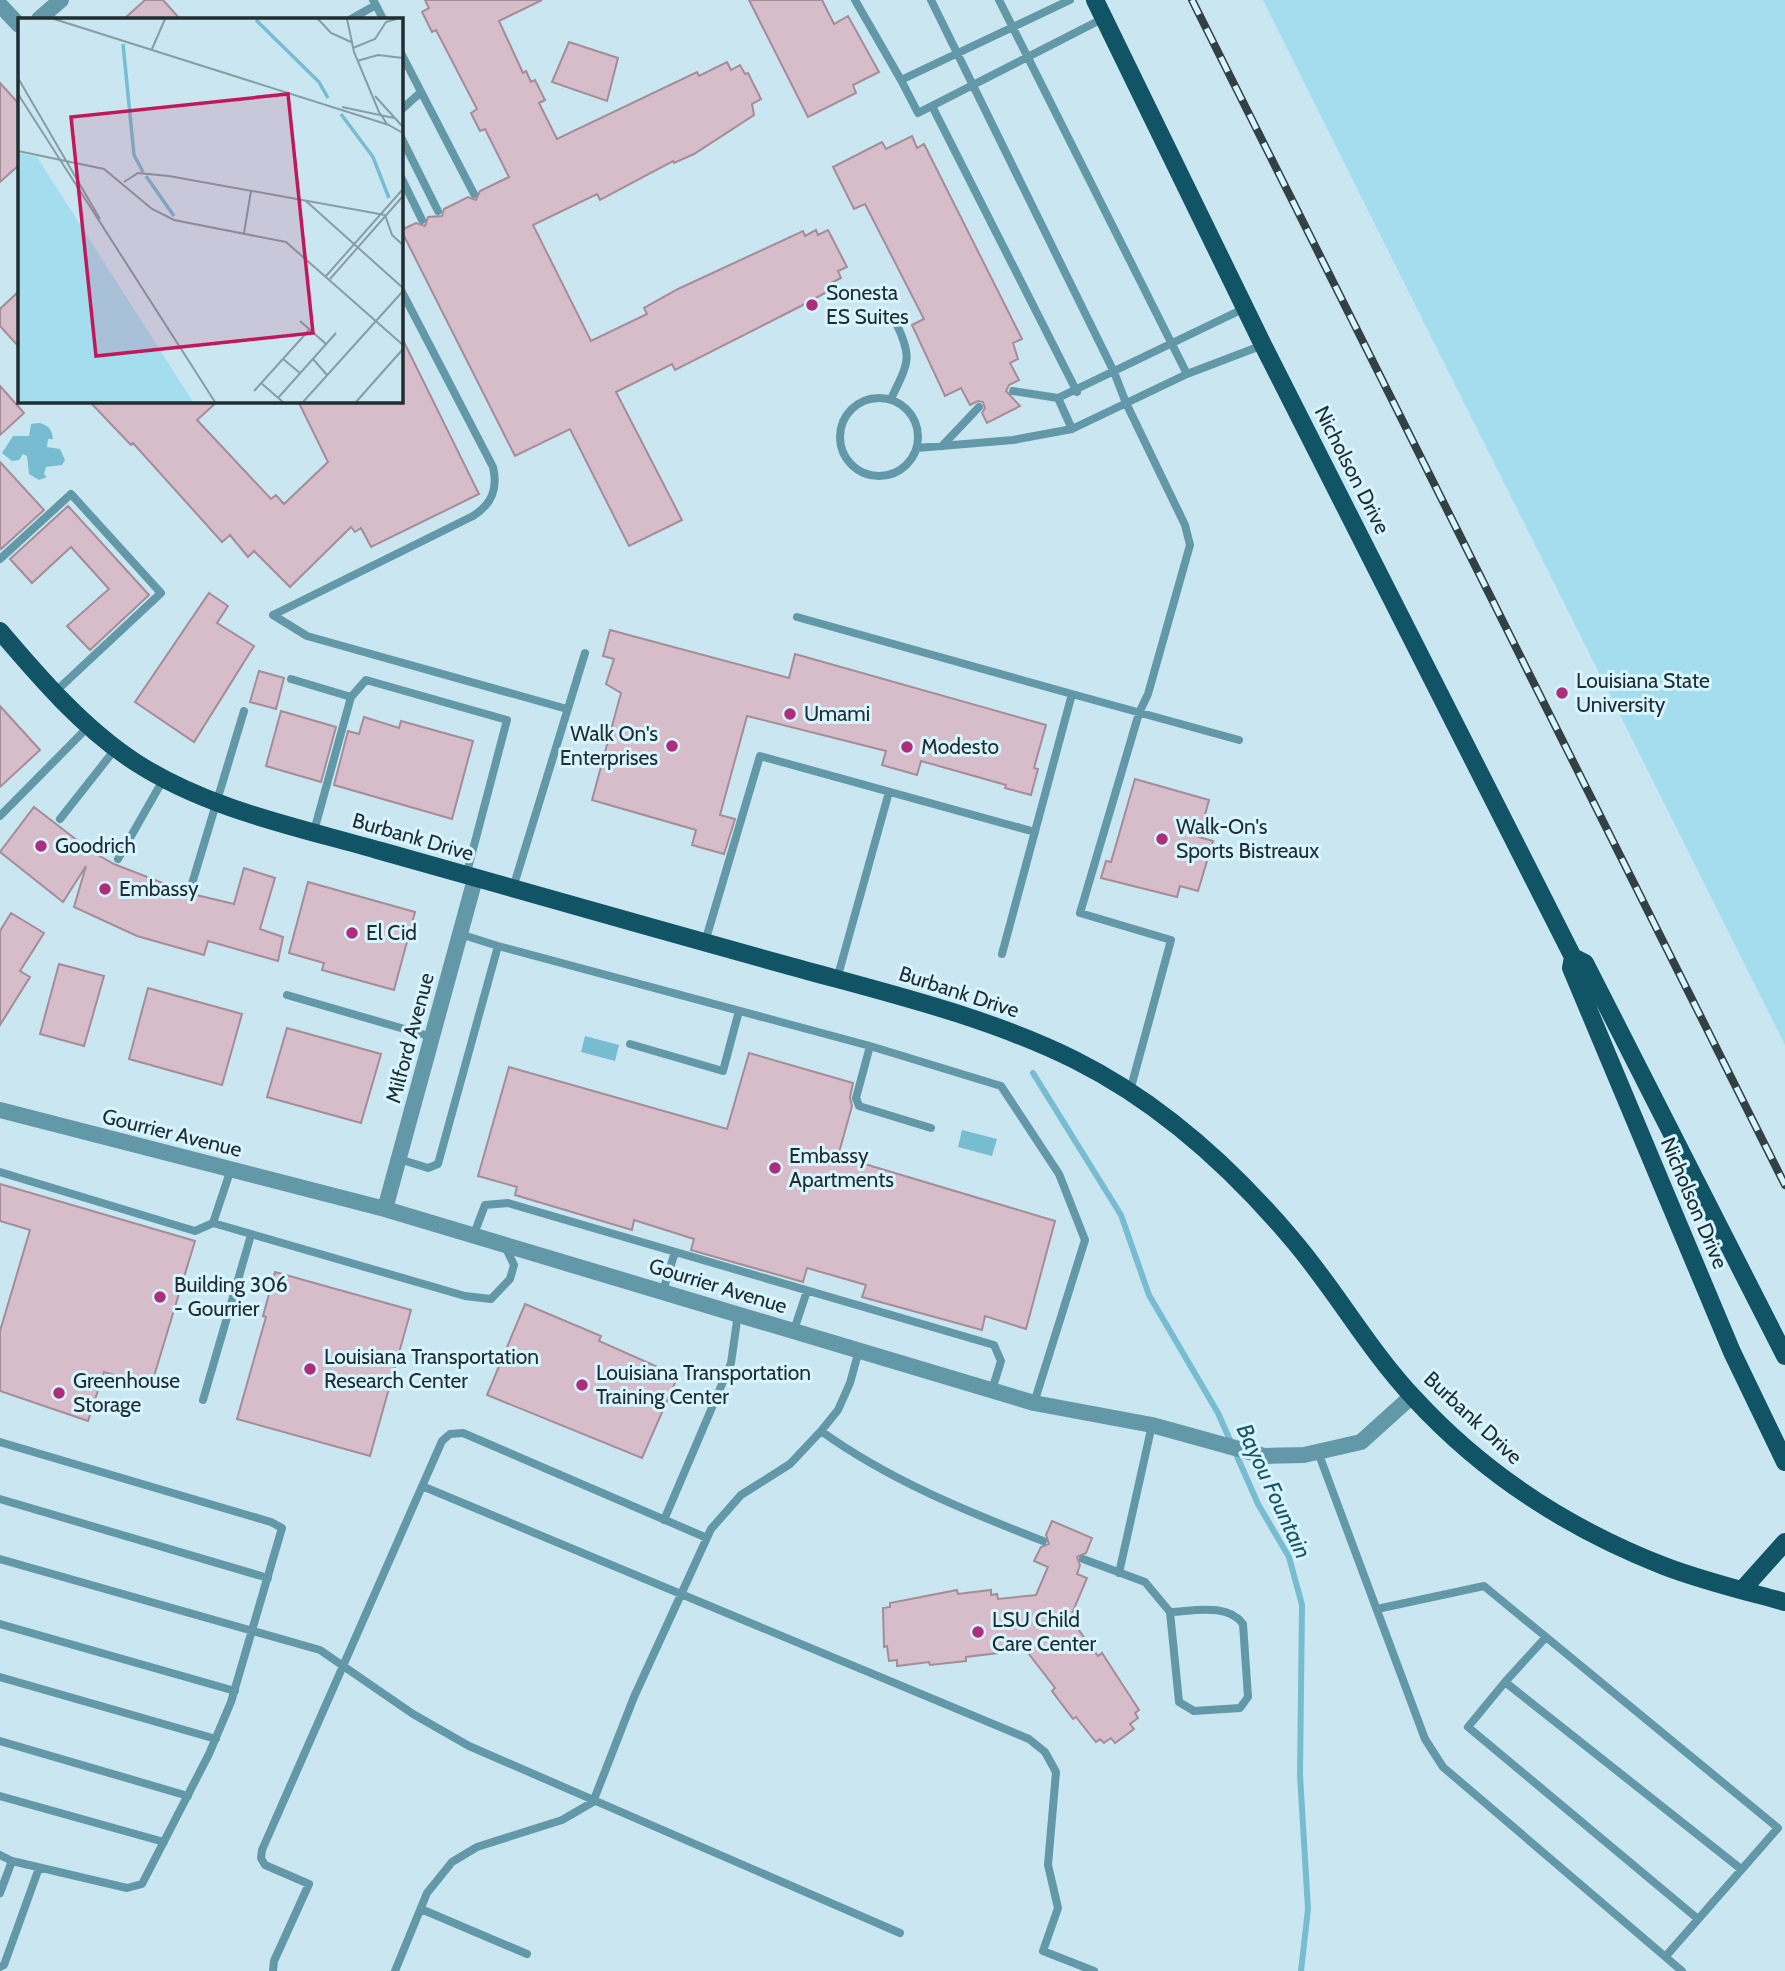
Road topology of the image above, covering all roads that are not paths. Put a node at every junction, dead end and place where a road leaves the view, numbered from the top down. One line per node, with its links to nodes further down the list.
1 (61, 0): 9 (street)
2 (855, 0): 17 (lane)
3 (930, 0): 14 (lane)
4 (999, 0): 13 (lane)
5 (1070, 0): 13 (lane)
6 (1095, 0): 11 (main road, Nicholson Drive)
7 (375, 3): 10 (lane)
8 (0, 5): 12 (street)
9 (40, 18)
10 (352, 18)
11 (1104, 18): 16 (lane); 28 (main road, Nicholson Drive)
12 (18, 24)
13 (1012, 27): 14 (lane); 16 (lane)
14 (956, 54): 17 (lane); 18 (lane)
15 (402, 55): 19 (lane)
16 (1028, 57): 18 (lane); 30 (lane)
17 (901, 80): 20 (lane)
18 (970, 86): 20 (lane); 32 (lane)
19 (421, 92): 21 (lane); 24 (lane)
20 (932, 106): 35 (lane)
21 (402, 109)
22 (402, 139): 25 (lane)
23 (402, 179): 26 (lane)
24 (474, 194)
25 (438, 211)
26 (422, 220)
27 (402, 292): 51 (lane)
28 (1245, 308): 30 (lane); 31 (main road, Nicholson Drive)
29 (896, 323): 37 (lane)
30 (1172, 344): 32 (lane); 33 (lane)
31 (1263, 345): 33 (lane); 72 (main road, Nicholson Drive)
32 (1114, 372): 35 (lane); 38 (lane)
33 (1187, 374): 38 (lane)
34 (1013, 391): 36 (lane)
35 (1077, 391): 36 (lane)
36 (1058, 398): 40 (lane)
37 (891, 399): 42 (lane); 42 (lane)
38 (1126, 403): 40 (lane); 53 (lane)
39 (979, 407): 41 (lane)
40 (1072, 429): 41 (lane)
41 (942, 446): 42 (lane)
42 (916, 448)
43 (0, 559): 48 (lane)
44 (797, 617): 49 (lane)
45 (0, 631): 48 (main road, Burbank Drive)
46 (584, 653): 51 (lane)
47 (291, 679): 50 (lane)
48 (55, 691): 54 (main road, Burbank Drive)
49 (1072, 694): 53 (lane); 63 (lane)
50 (351, 697): 62 (lane); 65 (lane)
51 (567, 709): 67 (lane)
52 (244, 711): 59 (lane)
53 (1139, 713): 55 (lane); 79 (lane)
54 (89, 726): 56 (main road, Burbank Drive); 60 (lane)
55 (1240, 740)
56 (116, 748): 57 (main road, Burbank Drive); 61 (lane)
57 (164, 778): 59 (main road, Burbank Drive); 64 (lane)
58 (890, 792): 63 (lane); 69 (lane); 73 (lane)
59 (216, 802): 62 (main road, Burbank Drive); 66 (lane)
60 (0, 816)
61 (60, 819)
62 (314, 831): 65 (main road, Burbank Drive)
63 (1035, 832): 71 (lane)
64 (118, 859)
65 (471, 877): 67 (main road, Burbank Drive); 68 (street, Milford Avenue)
66 (191, 887)
67 (513, 889): 69 (main road, Burbank Drive)
68 (460, 934): 70 (lane); 76 (street, Milford Avenue)
69 (705, 942): 73 (main road, Burbank Drive)
70 (498, 946): 75 (lane); 82 (lane)
71 (1002, 954)
72 (1573, 957): 96 (main road, Nicholson Drive); 105 (main road, Nicholson Drive)
73 (837, 979): 79 (main road, Burbank Drive)
74 (287, 995): 76 (lane)
75 (739, 1011): 77 (lane); 78 (lane)
76 (432, 1037): 82 (street, Milford Avenue)
77 (630, 1044)
78 (870, 1046): 81 (lane); 100 (lane)
79 (1130, 1091): 98 (main road, Burbank Drive)
80 (0, 1110): 83 (street, Gourrier Avenue)
81 (931, 1128)
82 (399, 1158): 85 (street, Milford Avenue)
83 (231, 1169): 85 (street, Gourrier Avenue); 86 (lane)
84 (0, 1172): 86 (lane)
85 (386, 1209): 87 (street, Gourrier Avenue)
86 (213, 1223): 88 (lane)
87 (474, 1234): 89 (street, Gourrier Avenue); 90 (lane)
88 (251, 1235): 89 (lane); 99 (lane)
89 (503, 1243): 92 (street, Gourrier Avenue)
90 (675, 1252): 91 (lane); 92 (lane)
91 (807, 1290): 94 (lane); 97 (lane)
92 (663, 1291): 93 (street, Gourrier Avenue)
93 (737, 1314): 94 (street, Gourrier Avenue); 108 (lane)
94 (794, 1330): 95 (street, Gourrier Avenue)
95 (859, 1350): 97 (street, Gourrier Avenue); 102 (lane)
96 (1785, 1356)
97 (992, 1390): 100 (street, Gourrier Avenue)
98 (1412, 1396): 104 (street, Gourrier Avenue); 116 (main road, Burbank Drive)
99 (203, 1400)
100 (1034, 1403): 101 (street, Gourrier Avenue)
101 (1152, 1426): 104 (street, Gourrier Avenue); 114 (lane)
102 (821, 1431): 109 (lane); 110 (lane)
103 (0, 1442): 115 (lane)
104 (1318, 1452): 119 (lane)
105 (1785, 1462)
106 (422, 1486): 108 (lane); 117 (lane); 124 (lane)
107 (0, 1499): 115 (lane)
108 (664, 1520): 109 (lane)
109 (707, 1538): 117 (lane)
110 (1043, 1541)
111 (1785, 1542): 116 (main road)
112 (0, 1559): 122 (lane)
113 (1083, 1559): 114 (lane)
114 (1119, 1573): 120 (lane)
115 (268, 1578): 122 (lane)
116 (1742, 1590): 118 (main road, Burbank Drive)
117 (682, 1592): 132 (lane); 147 (lane)
118 (1785, 1602)
119 (1377, 1608): 123 (lane); 143 (lane)
120 (1170, 1612): 120 (lane)
121 (0, 1624): 127 (lane)
122 (254, 1631): 124 (lane); 127 (lane)
123 (1545, 1637): 126 (lane); 137 (lane)
124 (342, 1665): 132 (lane); 145 (lane)
125 (0, 1677): 128 (lane)
126 (1505, 1682): 137 (lane); 140 (lane)
127 (235, 1691): 128 (lane)
128 (216, 1739): 131 (lane)
129 (0, 1741): 131 (lane)
130 (0, 1796): 133 (lane)
131 (188, 1796): 133 (lane)
132 (593, 1802): 139 (lane); 141 (lane)
133 (164, 1842): 136 (lane)
134 (0, 1855): 135 (lane)
135 (12, 1861): 136 (lane); 138 (lane)
136 (39, 1868): 144 (lane)
137 (1741, 1870): 140 (lane)
138 (0, 1893)
139 (421, 1909): 142 (lane); 146 (lane)
140 (1698, 1919): 143 (lane)
141 (900, 1933)
142 (527, 1954)
143 (1666, 1956): 148 (lane)
144 (0, 1967)
145 (273, 1971)
146 (395, 1971)
147 (1094, 1971)
148 (1682, 1971)

